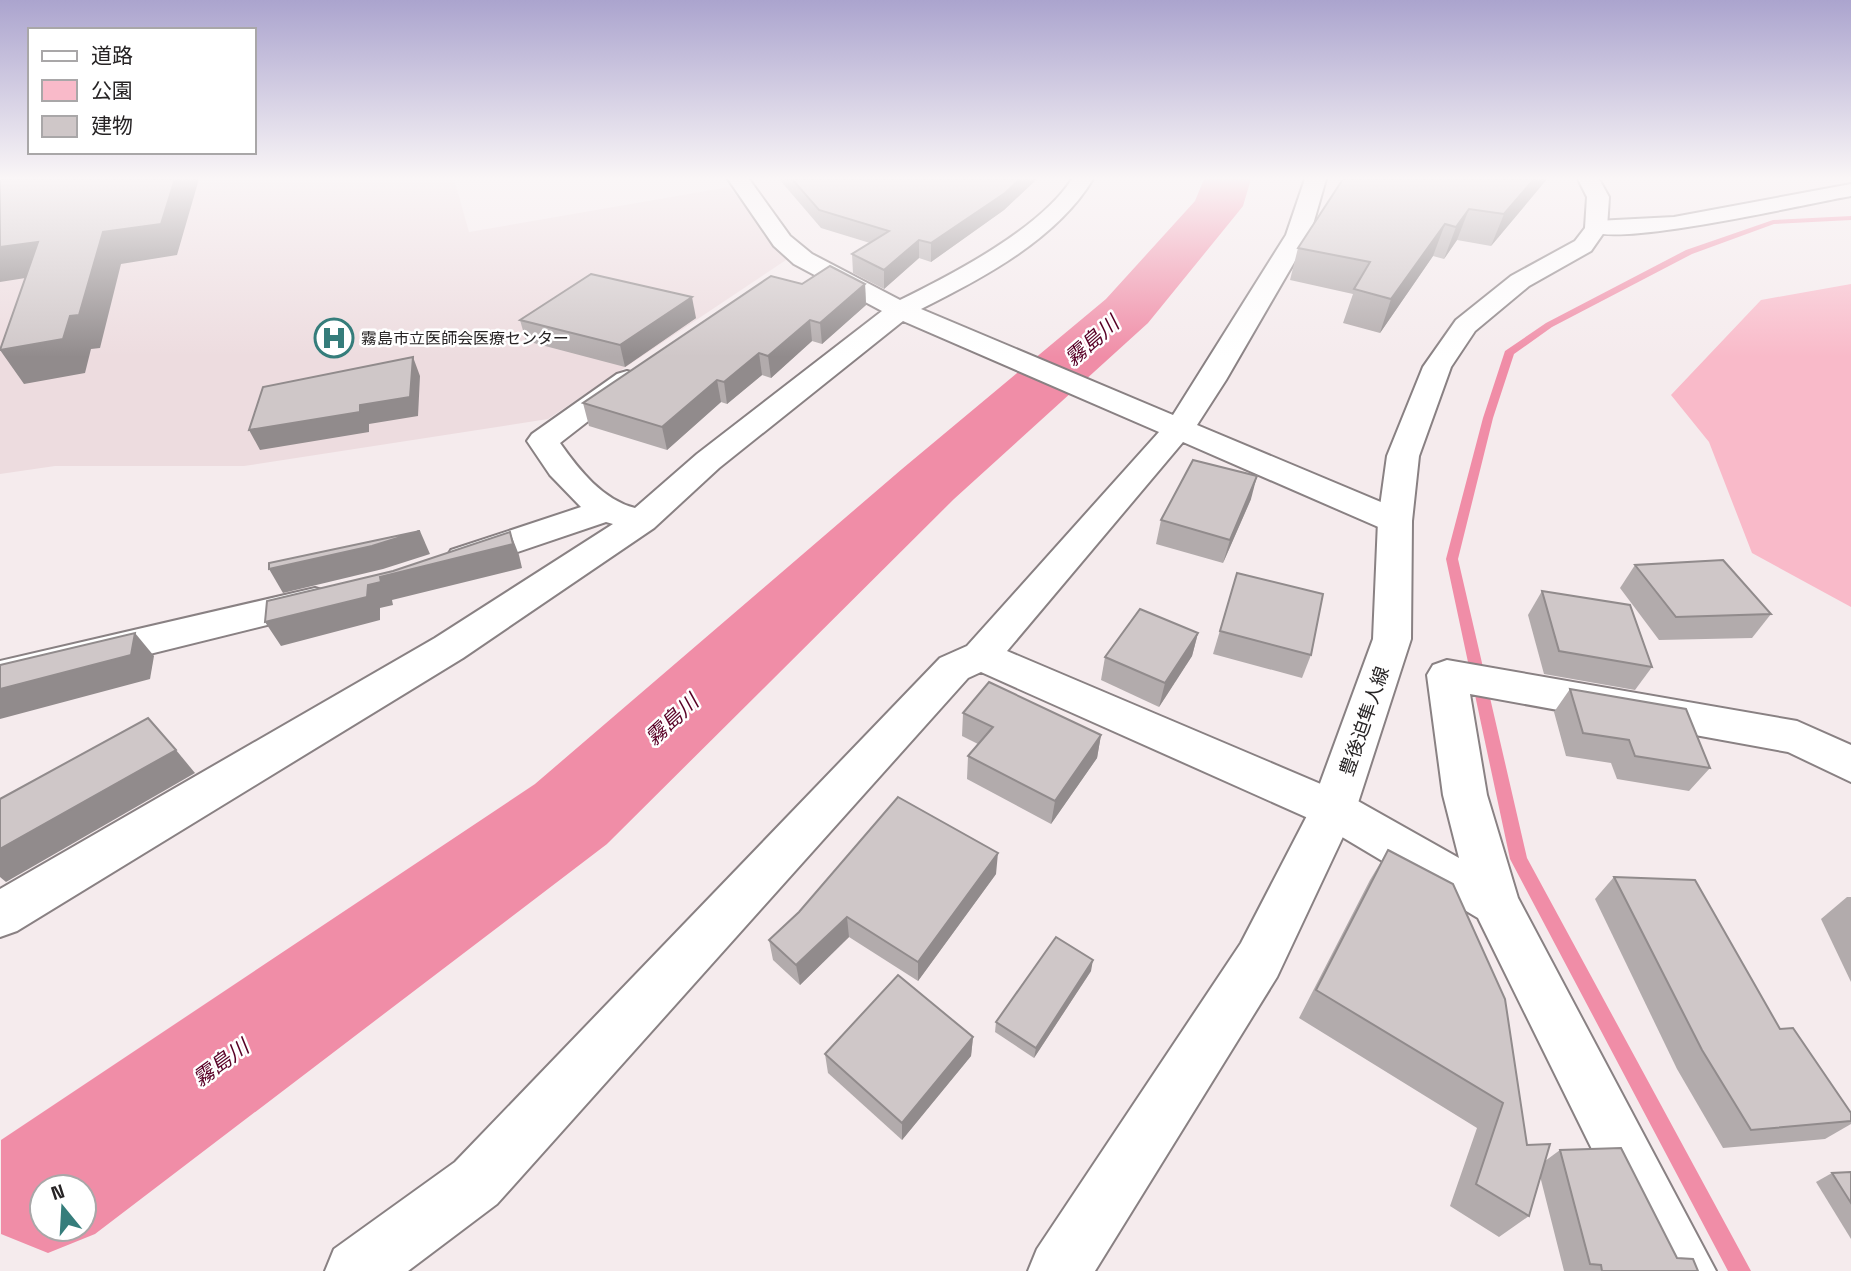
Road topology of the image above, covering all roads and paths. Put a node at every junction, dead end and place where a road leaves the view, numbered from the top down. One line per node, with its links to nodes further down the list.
1 (780, 238): 5 (street)
2 (1023, 238): 5 (street)
3 (1294, 238): 7 (street)
4 (1589, 238): 9 (street, 豊後迫隼人線)
5 (900, 310): 7 (street); 8 (street)
6 (655, 360): 8 (street)
7 (1180, 427): 9 (street); 12 (street)
8 (623, 515): 10 (street); 17 (street)
9 (1395, 521): 15 (street, 豊後迫隼人線)
10 (429, 570)
11 (351, 592): 13 (street)
12 (981, 656): 15 (street); 18 (street)
13 (0, 676)
14 (1851, 765): 16 (street)
15 (1333, 809): 16 (street); 19 (street, 豊後迫隼人線)
16 (1494, 903): 20 (street)
17 (0, 915)
18 (356, 1271)
19 (1059, 1271)
20 (1685, 1271)

